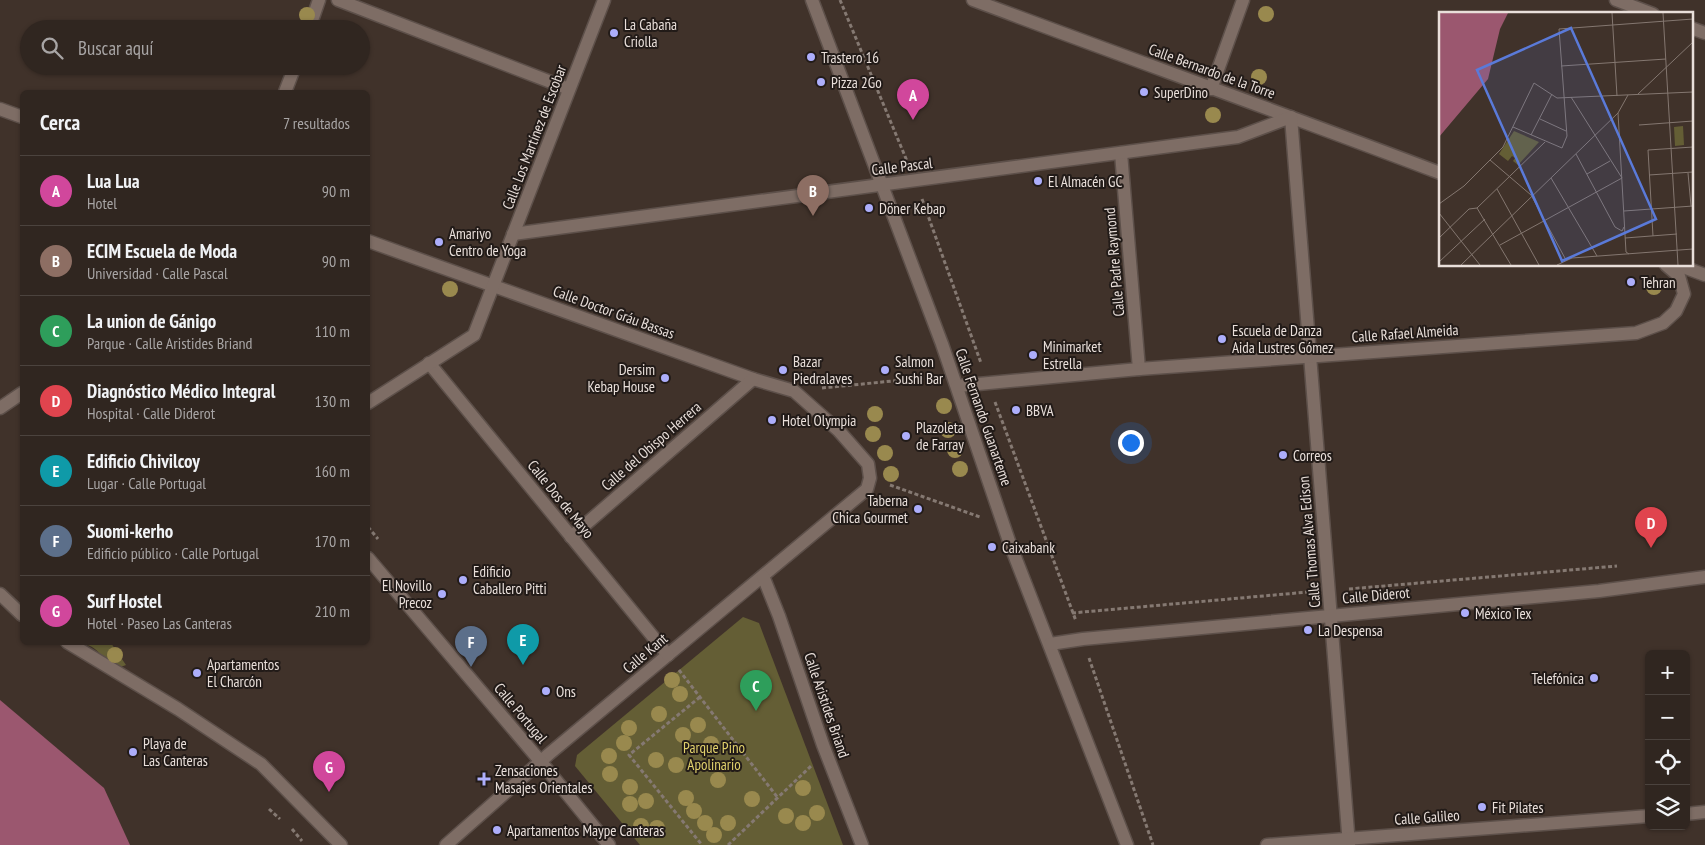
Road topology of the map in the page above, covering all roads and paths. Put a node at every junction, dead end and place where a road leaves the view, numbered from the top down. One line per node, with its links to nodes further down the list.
1 (319, 0): 10 (street)
2 (338, 0): 15 (street)
3 (604, 0): 15 (street, Calle Los Martínez de Escobar)
4 (812, 0): 23 (street, Calle Fernando Guanarteme)
5 (840, 0): 22 (path)
6 (973, 0): 14 (street, Calle Bernardo de la Torre)
7 (1243, 0): 14 (street)
8 (1618, 4): 9 (street)
9 (1646, 12)
10 (311, 20)
11 (1692, 28): 12 (street)
12 (1705, 32)
13 (292, 75): 16 (street)
14 (1211, 88): 19 (street, Calle Bernardo de la Torre)
15 (569, 89): 24 (street, Calle Los Martínez de Escobar)
16 (286, 90)
17 (0, 109): 18 (street)
18 (20, 116)
19 (1291, 117): 20 (street, Calle Pascal); 21 (street, Calle Bernardo de la Torre); 30 (street, Calle Thomas Alva Edison)
20 (1122, 153): 22 (street, Calle Pascal); 32 (street, Calle Padre Raymond)
21 (1439, 174)
22 (915, 180): 23 (street, Calle Pascal); 35 (path)
23 (881, 185): 24 (street, Calle Pascal); 34 (street, Calle Fernando Guanarteme)
24 (513, 234): 29 (street, Calle Los Martínez de Escobar)
25 (370, 242): 29 (street, Calle Doctor Gráu Bassas)
26 (1667, 266): 30 (street, Calle Rafael Almeida)
27 (1681, 266): 28 (street)
28 (1705, 275)
29 (493, 286): 31 (street, Calle Los Martínez de Escobar); 33 (street, Calle Doctor Gráu Bassas)
30 (1310, 356): 32 (street, Calle Rafael Almeida); 47 (street, Calle Thomas Alva Edison)
31 (429, 363): 38 (street, Calle Los Martínez de Escobar); 42 (street, Calle Dos de Mayo)
32 (1139, 369): 35 (street, Calle Rafael Almeida)
33 (753, 379): 36 (street, Calle Doctor Gráu Bassas); 42 (street, Calle del Obispo Herrera)
34 (955, 381): 35 (street, Calle Rafael Almeida); 36 (path); 41 (street, Calle Fernando Guanarteme)
35 (988, 384): 50 (path)
36 (794, 391): 40 (street, Calle Doctor Gráu Bassas)
37 (20, 394): 39 (street)
38 (370, 401)
39 (0, 408)
40 (869, 483): 41 (path); 45 (street, Calle Kant)
41 (1004, 526): 53 (street, Calle Fernando Guanarteme)
42 (571, 537): 55 (street, Calle Dos de Mayo)
43 (370, 560): 57 (street, Calle Portugal)
44 (1626, 565): 47 (path)
45 (763, 576): 55 (street, Calle Kant); 73 (street, Calle Aristides Briand)
46 (1705, 577): 51 (street, Calle Diderot)
47 (1328, 591): 50 (path); 51 (street, Calle Thomas Alva Edison)
48 (0, 594): 49 (street)
49 (20, 613)
50 (1072, 613): 52 (path)
51 (1331, 616): 52 (street, Calle Diderot); 67 (street, Calle Thomas Alva Edison)
52 (1083, 640): 53 (street, Calle Diderot); 75 (path)
53 (1050, 644): 74 (street, Calle Fernando Guanarteme)
54 (72, 645): 68 (street)
55 (672, 660): 56 (path); 57 (street, Calle Kant)
56 (700, 697): 59 (path); 71 (path)
57 (541, 762): 69 (street, Calle Kant); 70 (street, Calle Portugal)
58 (813, 765): 59 (path)
59 (778, 798): 72 (path)
60 (269, 809): 64 (path)
61 (1705, 812): 62 (street)
62 (1690, 814)
63 (1645, 816): 67 (street, Calle Galileo)
64 (280, 818)
65 (292, 829): 66 (path)
66 (302, 841)
67 (1349, 842): 76 (street, Calle Galileo)
68 (341, 845)
69 (446, 845)
70 (609, 845)
71 (702, 845)
72 (728, 845)
73 (862, 845)
74 (1127, 845)
75 (1153, 845)
76 (1267, 845)

